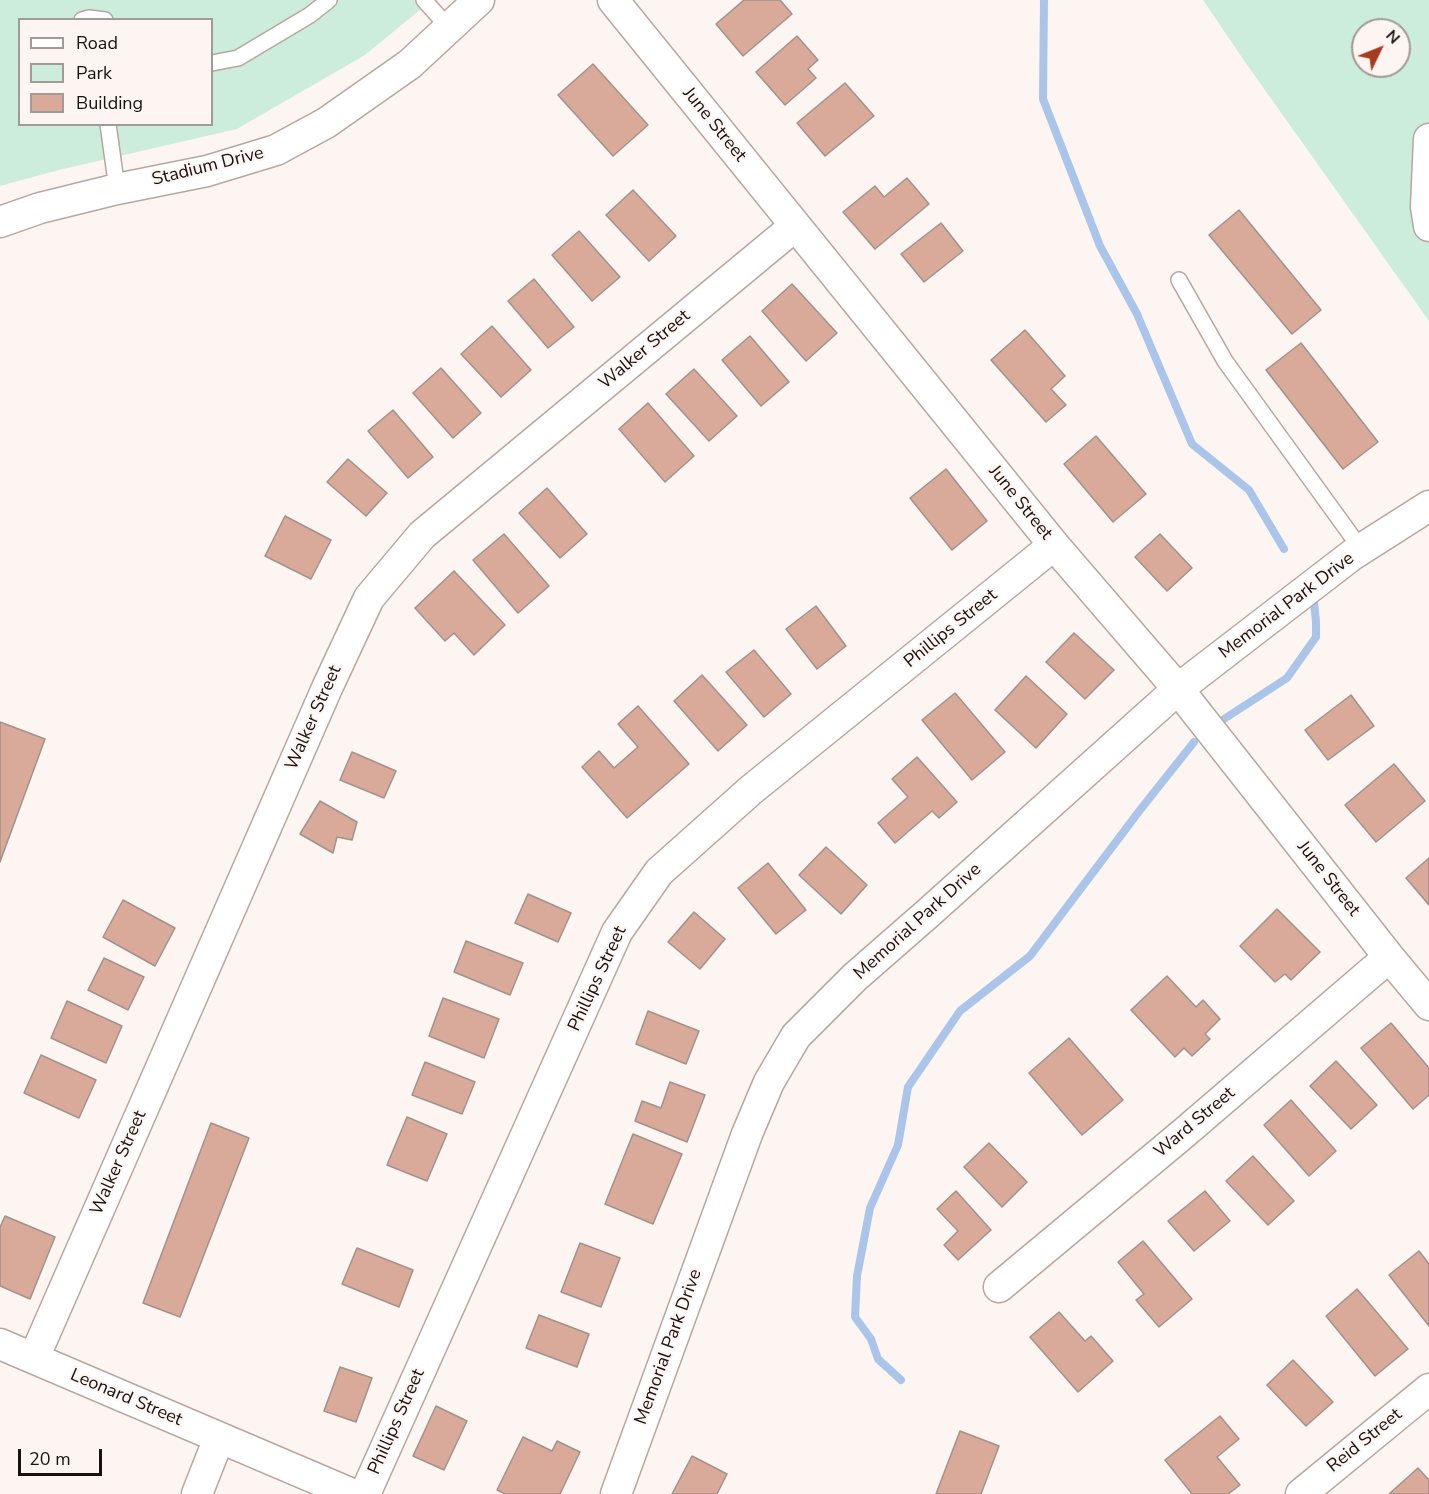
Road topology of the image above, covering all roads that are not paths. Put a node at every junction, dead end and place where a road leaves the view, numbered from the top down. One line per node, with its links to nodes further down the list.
1 (329, 0): 6 (lane)
2 (424, 0): 5 (lane)
3 (479, 0): 5 (street, Stadium Drive)
4 (614, 0): 11 (street, June Street)
5 (449, 28): 9 (street, Stadium Drive)
6 (213, 63)
7 (108, 126): 9 (lane)
8 (1429, 139): 12 (street)
9 (117, 189): 10 (street, Stadium Drive)
10 (0, 222)
11 (795, 226): 15 (street, June Street); 22 (street, Walker Street)
12 (1429, 226)
13 (1179, 280): 16 (lane)
14 (1429, 506): 16 (street, Memorial Park Drive)
15 (1054, 545): 17 (street, June Street); 27 (street, Phillips Street)
16 (1361, 549): 17 (street, Memorial Park Drive)
17 (1178, 689): 18 (street, June Street); 28 (street, Memorial Park Drive)
18 (1389, 957): 19 (street, June Street); 20 (street, Ward Street)
19 (1429, 1005)
20 (999, 1287)
21 (0, 1344): 22 (street, Leonard Street)
22 (34, 1358): 24 (street, Leonard Street)
23 (1429, 1389): 29 (street, Reid Street)
24 (219, 1438): 25 (street); 26 (street, Leonard Street)
25 (197, 1494)
26 (352, 1494)
27 (365, 1494)
28 (616, 1494)
29 (1301, 1494)

